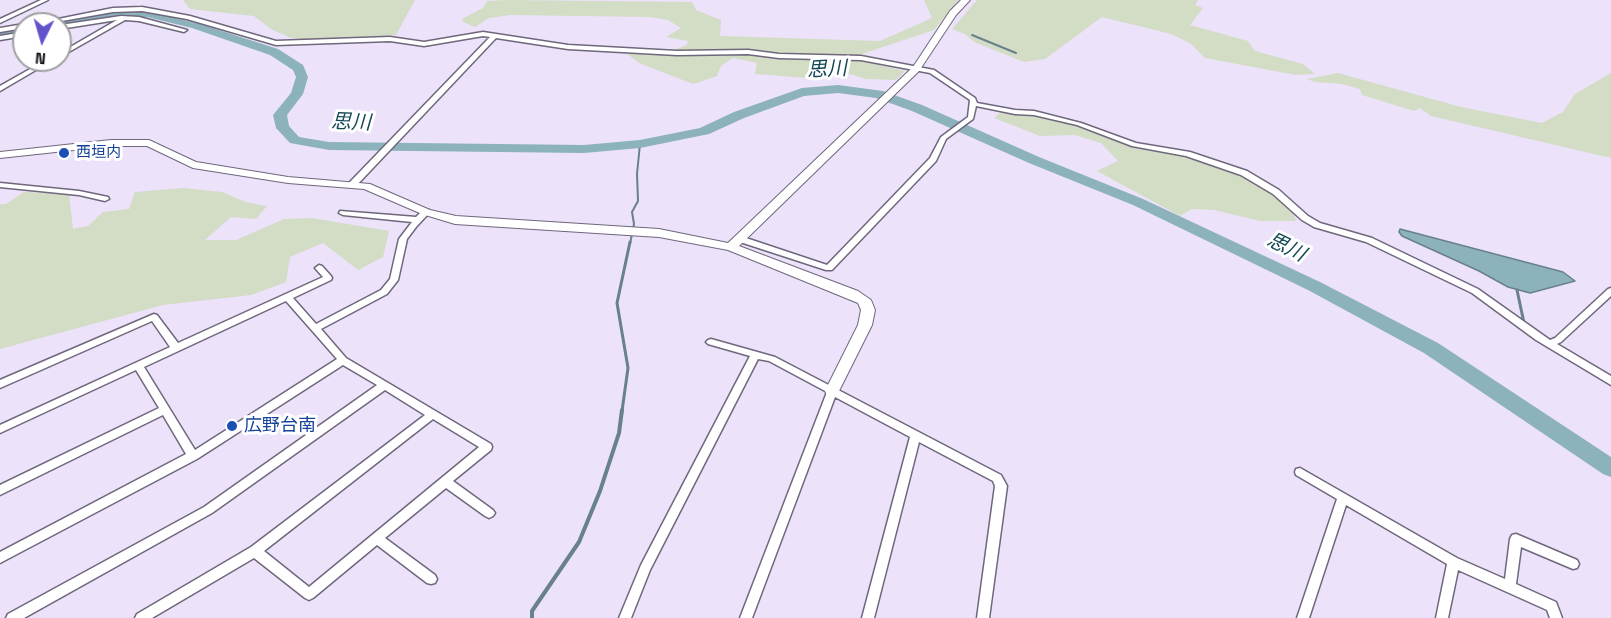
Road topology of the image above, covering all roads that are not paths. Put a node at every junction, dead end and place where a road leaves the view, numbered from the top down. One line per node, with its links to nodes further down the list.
1 (45, 0): 7 (street)
2 (137, 0): 4 (street)
3 (966, 0): 12 (street)
4 (142, 9): 5 (street); 10 (street)
5 (72, 17)
6 (124, 18): 8 (street); 9 (street); 11 (street)
7 (0, 21)
8 (72, 25)
9 (184, 30)
10 (494, 36): 12 (street); 18 (street)
11 (72, 48)
12 (916, 69): 15 (street); 22 (street)
13 (29, 72): 14 (street)
14 (0, 88)
15 (974, 104): 22 (street); 28 (street)
16 (0, 155): 18 (street)
17 (0, 185): 19 (street)
18 (352, 185): 21 (street)
19 (105, 199)
20 (343, 213): 21 (street)
21 (422, 216): 22 (street); 26 (street)
22 (736, 243): 36 (street)
23 (319, 268): 25 (street)
24 (1611, 291): 28 (street)
25 (288, 297): 26 (street); 29 (street)
26 (315, 328): 31 (street)
27 (711, 342): 30 (street)
28 (1550, 345): 33 (street)
29 (176, 348): 32 (street); 34 (street)
30 (756, 354): 36 (street); 56 (street)
31 (343, 360): 35 (street); 41 (street)
32 (138, 366): 37 (street); 39 (street)
33 (1611, 381)
34 (0, 384)
35 (385, 386): 38 (street); 54 (street)
36 (832, 391): 40 (street); 57 (street)
37 (165, 409): 41 (street); 44 (street)
38 (433, 414): 43 (street); 48 (street)
39 (0, 429)
40 (916, 435): 58 (street); 59 (street)
41 (193, 456): 49 (street)
42 (1300, 472): 45 (street)
43 (446, 481): 46 (street); 47 (street)
44 (0, 490)
45 (1343, 497): 50 (street); 60 (street)
46 (489, 513)
47 (376, 538): 48 (street); 52 (street)
48 (255, 551): 55 (street)
49 (0, 558)
50 (1453, 562): 53 (street); 61 (street)
51 (1573, 564): 53 (street)
52 (431, 579)
53 (1510, 587): 62 (street)
54 (12, 618)
55 (141, 618)
56 (625, 618)
57 (747, 618)
58 (868, 618)
59 (983, 618)
60 (1303, 618)
61 (1442, 618)
62 (1556, 618)

